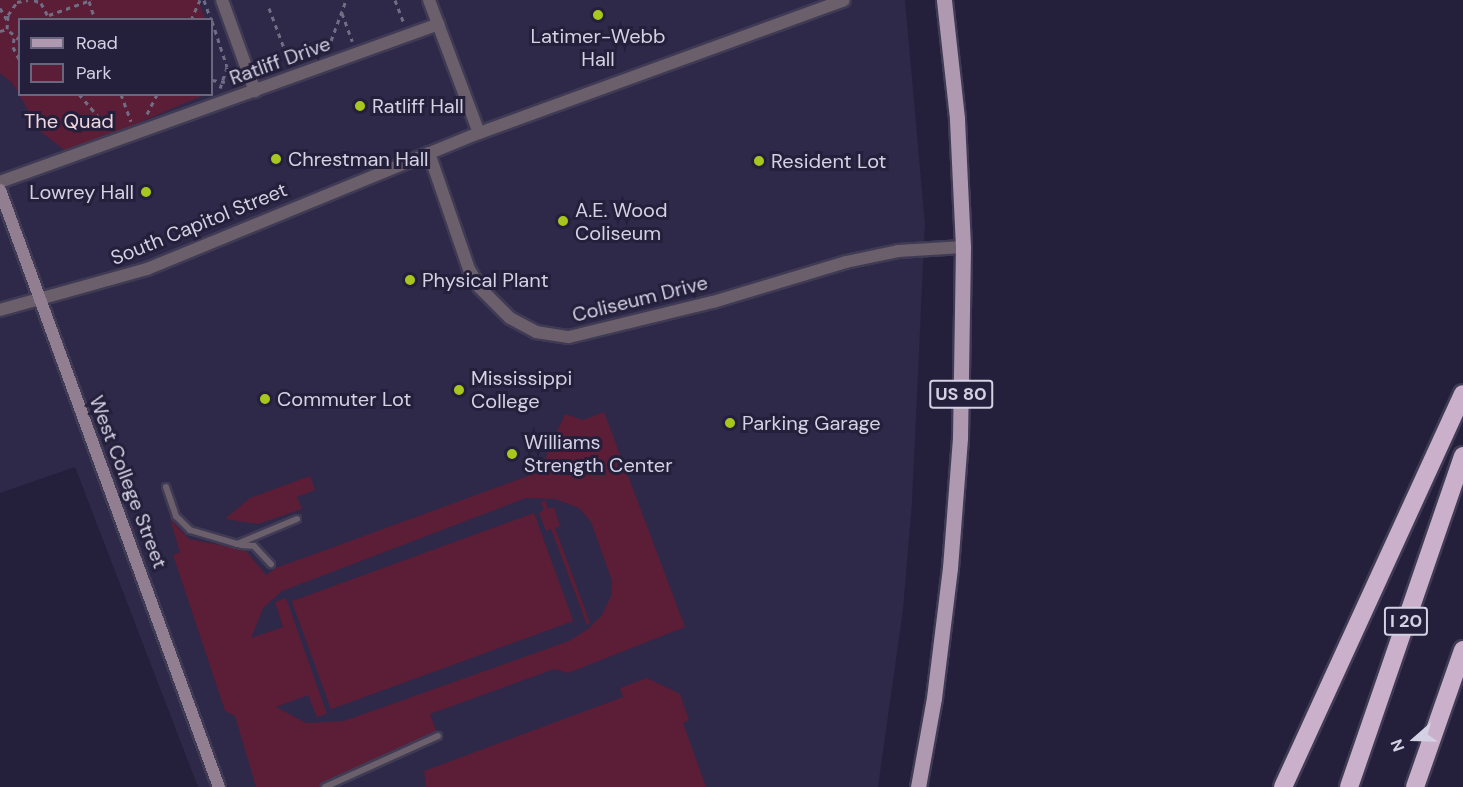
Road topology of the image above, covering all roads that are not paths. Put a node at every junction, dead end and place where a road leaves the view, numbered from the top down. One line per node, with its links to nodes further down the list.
1 (222, 0): 6 (street)
2 (429, 0): 5 (street)
3 (844, 0): 7 (street, South Capitol Street)
4 (944, 0): 11 (main road, US 80)
5 (438, 24): 6 (street, Ratliff Drive); 7 (street)
6 (255, 91): 9 (street, Ratliff Drive)
7 (480, 133): 8 (street, South Capitol Street)
8 (429, 153): 11 (street, Coliseum Drive); 12 (street, South Capitol Street)
9 (0, 182)
10 (0, 190): 12 (street, West College Street)
11 (963, 247): 24 (main road, US 80)
12 (37, 297): 13 (street, South Capitol Street); 22 (street, West College Street)
13 (0, 310)
14 (1463, 394): 25 (highway)
15 (1463, 456): 26 (highway, I 20)
16 (166, 487): 18 (lane)
17 (297, 519): 18 (lane)
18 (237, 544): 19 (lane)
19 (271, 564)
20 (1463, 650): 27 (highway)
21 (438, 736): 23 (lane)
22 (219, 787)
23 (325, 787)
24 (918, 787)
25 (1283, 787)
26 (1348, 787)
27 (1415, 787)

